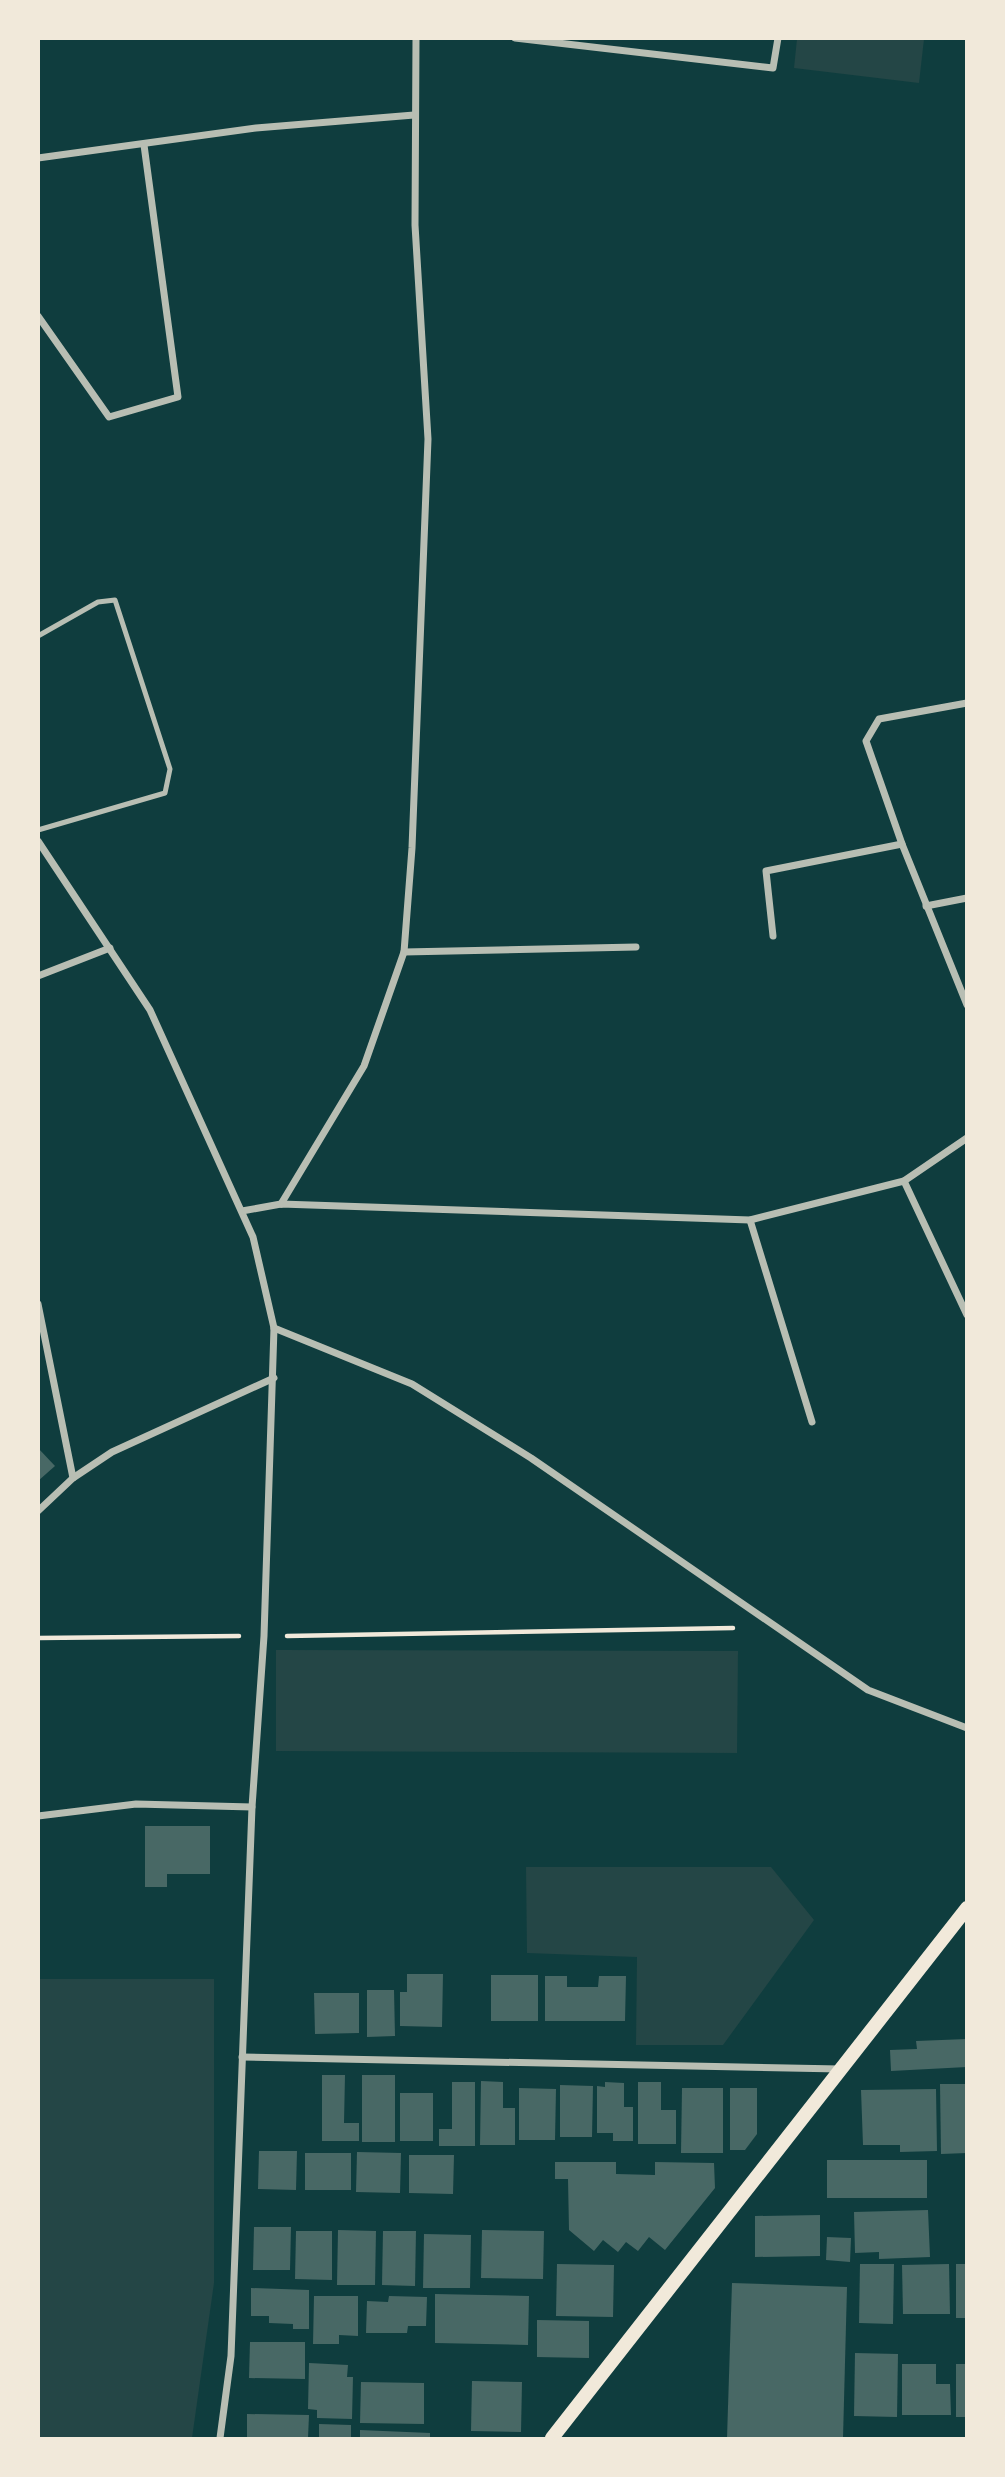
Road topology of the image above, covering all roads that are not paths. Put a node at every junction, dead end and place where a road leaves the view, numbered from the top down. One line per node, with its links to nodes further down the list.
1 (416, 38): 4 (street)
2 (515, 38): 3 (street)
3 (778, 38)
4 (414, 116): 5 (street); 18 (street)
5 (144, 145): 6 (street); 7 (street)
6 (38, 158)
7 (38, 316)
8 (38, 636): 10 (lane)
9 (967, 703): 12 (street)
10 (38, 830)
11 (38, 841): 17 (street)
12 (902, 844): 14 (street); 15 (street)
13 (967, 898): 14 (street)
14 (926, 906): 20 (street)
15 (773, 936)
16 (636, 947): 18 (street)
17 (110, 948): 19 (street); 24 (street)
18 (404, 952): 23 (street)
19 (38, 976)
20 (967, 1005)
21 (967, 1138): 22 (street)
22 (904, 1181): 25 (street); 27 (street)
23 (281, 1204): 24 (street); 25 (street)
24 (242, 1211): 28 (street)
25 (750, 1220): 30 (street)
26 (38, 1304): 31 (street)
27 (967, 1315)
28 (274, 1328): 29 (street); 33 (street)
29 (274, 1378): 31 (street); 34 (street)
30 (812, 1422)
31 (73, 1478): 32 (street)
32 (38, 1511)
33 (967, 1728)
34 (252, 1807): 35 (street); 37 (street)
35 (38, 1816)
36 (967, 1908): 38 (main road)
37 (242, 2057): 38 (street); 39 (street)
38 (841, 2069): 40 (main road)
39 (220, 2438)
40 (552, 2438)

